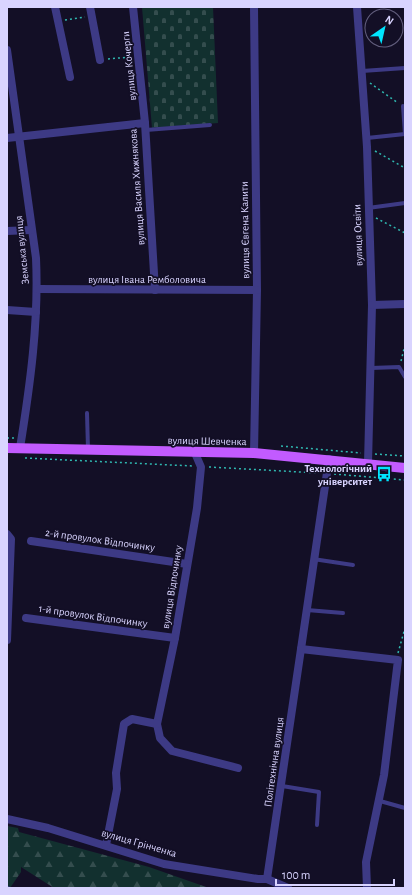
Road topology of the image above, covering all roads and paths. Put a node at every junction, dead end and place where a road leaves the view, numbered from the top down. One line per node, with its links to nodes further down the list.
1 (55, 7): 7 (street)
2 (90, 7): 6 (street)
3 (134, 7): 9 (street, вулиця Кочерги)
4 (254, 7): 31 (street, вулиця Євгена Калити)
5 (357, 7): 13 (street, вулиця Освіти)
6 (92, 16): 7 (path); 10 (street)
7 (57, 22): 14 (street)
8 (7, 50): 11 (street, Земська вулиця)
9 (139, 56): 10 (path); 17 (street, вулиця Кочерги)
10 (100, 60)
11 (8, 64): 19 (street, Земська вулиця)
12 (405, 68): 13 (lane)
13 (362, 75): 15 (path); 21 (street, вулиця Освіти)
14 (70, 77)
15 (403, 106): 18 (lane)
16 (210, 125): 17 (lane)
17 (146, 127): 19 (street, вулиця Василя Хижнякова); 30 (street, вулиця Василя Хижнякова)
18 (405, 134): 21 (lane)
19 (19, 137): 20 (street, вулиця Василя Хижнякова); 27 (street, Земська вулиця)
20 (7, 138)
21 (367, 138): 22 (street, вулиця Освіти)
22 (367, 147): 23 (path); 25 (street, вулиця Освіти)
23 (405, 168)
24 (405, 203): 25 (lane)
25 (368, 211): 28 (path); 33 (street, вулиця Освіти)
26 (7, 230): 27 (street)
27 (31, 230): 29 (street, Земська вулиця)
28 (405, 233)
29 (37, 289): 30 (street, вулиця Івана Ремболовича); 35 (street, Земська вулиця)
30 (155, 290): 31 (street, вулиця Івана Ремболовича)
31 (257, 290): 46 (street, вулиця Євгена Калити)
32 (405, 304): 33 (street)
33 (372, 305): 38 (street, вулиця Освіти)
34 (7, 310): 35 (street)
35 (36, 312): 44 (street, Земська вулиця)
36 (405, 345): 37 (path)
37 (399, 367): 38 (lane); 39 (lane)
38 (371, 368): 48 (street, вулиця Освіти)
39 (405, 373): 40 (lane)
40 (405, 377)
41 (87, 414): 43 (lane)
42 (7, 448): 44 (main road, вулиця Шевченка)
43 (88, 450): 44 (main road, вулиця Шевченка); 45 (main road, вулиця Шевченка)
44 (21, 453): 49 (path)
45 (195, 453): 46 (main road, вулиця Шевченка); 49 (street, вулиця Відпочинку)
46 (254, 453): 47 (main road, вулиця Шевченка)
47 (328, 459): 48 (main road, вулиця Шевченка); 51 (street, Політехнічна вулиця)
48 (368, 463): 50 (main road, вулиця Шевченка)
49 (201, 467): 51 (path); 56 (street, вулиця Відпочинку)
50 (405, 468)
51 (327, 473): 52 (path); 55 (street, Політехнічна вулиця)
52 (405, 480)
53 (7, 534): 63 (street)
54 (31, 541): 56 (street, 2-й провулок Відпочинку)
55 (313, 559): 57 (lane); 58 (street, Політехнічна вулиця)
56 (187, 564): 62 (street, вулиця Відпочинку)
57 (353, 565)
58 (306, 610): 59 (lane); 64 (street, Політехнічна вулиця)
59 (343, 613)
60 (26, 618): 62 (street, 1-й провулок Відпочинку)
61 (405, 628): 65 (path)
62 (175, 638): 66 (street, вулиця Відпочинку)
63 (7, 640)
64 (301, 649): 65 (street); 68 (street, Політехнічна вулиця)
65 (398, 660): 69 (street)
66 (157, 724): 67 (street); 73 (street)
67 (238, 768)
68 (282, 786): 72 (lane); 74 (street, Політехнічна вулиця)
69 (380, 801): 70 (lane); 76 (street)
70 (405, 808)
71 (7, 819): 73 (street, вулиця Грінченка)
72 (317, 825)
73 (106, 845): 74 (street, вулиця Грінченка)
74 (268, 878): 75 (street, вулиця Грінченка)
75 (288, 888)
76 (367, 888)

